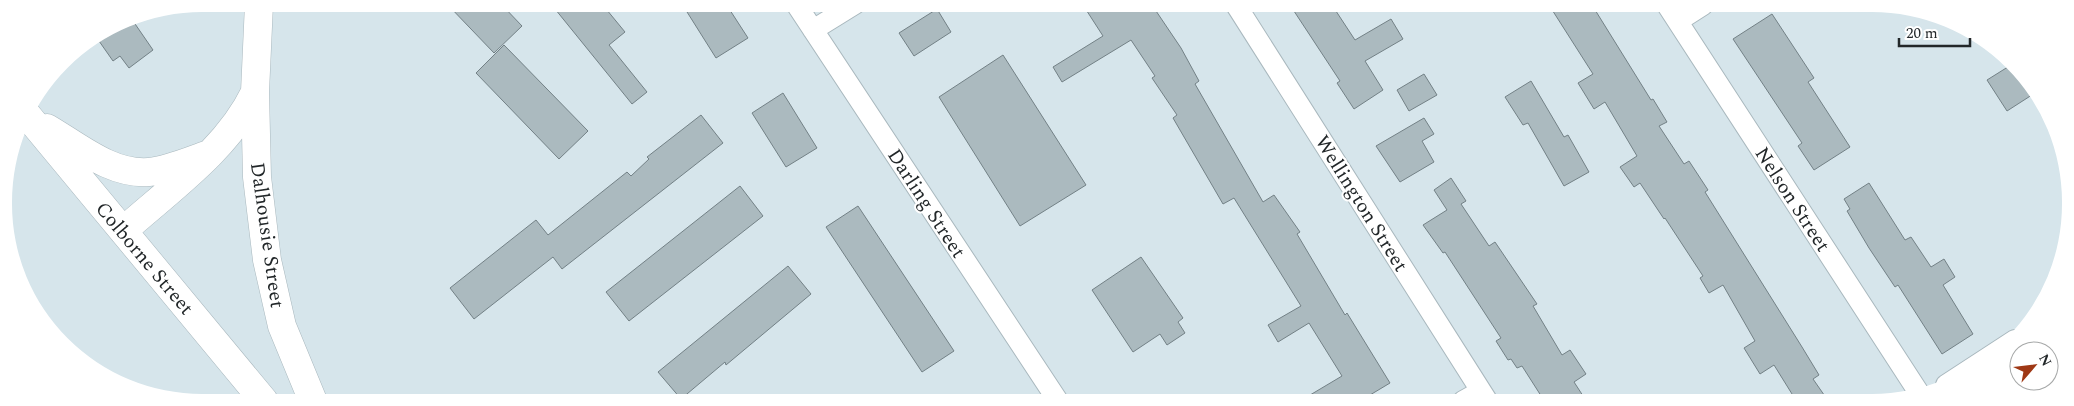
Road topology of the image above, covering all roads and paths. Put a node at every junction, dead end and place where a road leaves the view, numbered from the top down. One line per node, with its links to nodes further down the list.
1 (259, 12): 7 (main road, Dalhousie Street)
2 (801, 12): 6 (street, Darling Street)
3 (841, 12): 6 (street)
4 (1240, 12): 16 (street, Wellington Street)
5 (1672, 13): 12 (street, Nelson Street)
6 (813, 30): 15 (street, Darling Street)
7 (255, 92): 10 (main road, Dalhousie Street); 14 (main road, Dalhousie Street)
8 (32, 118): 10 (main road)
9 (31, 120): 11 (main road, Colborne Street)
10 (209, 154): 11 (main road, Dalhousie Street)
11 (124, 231): 13 (main road, Colborne Street)
12 (1915, 388)
13 (258, 394)
14 (310, 394)
15 (1053, 394)
16 (1483, 394)

